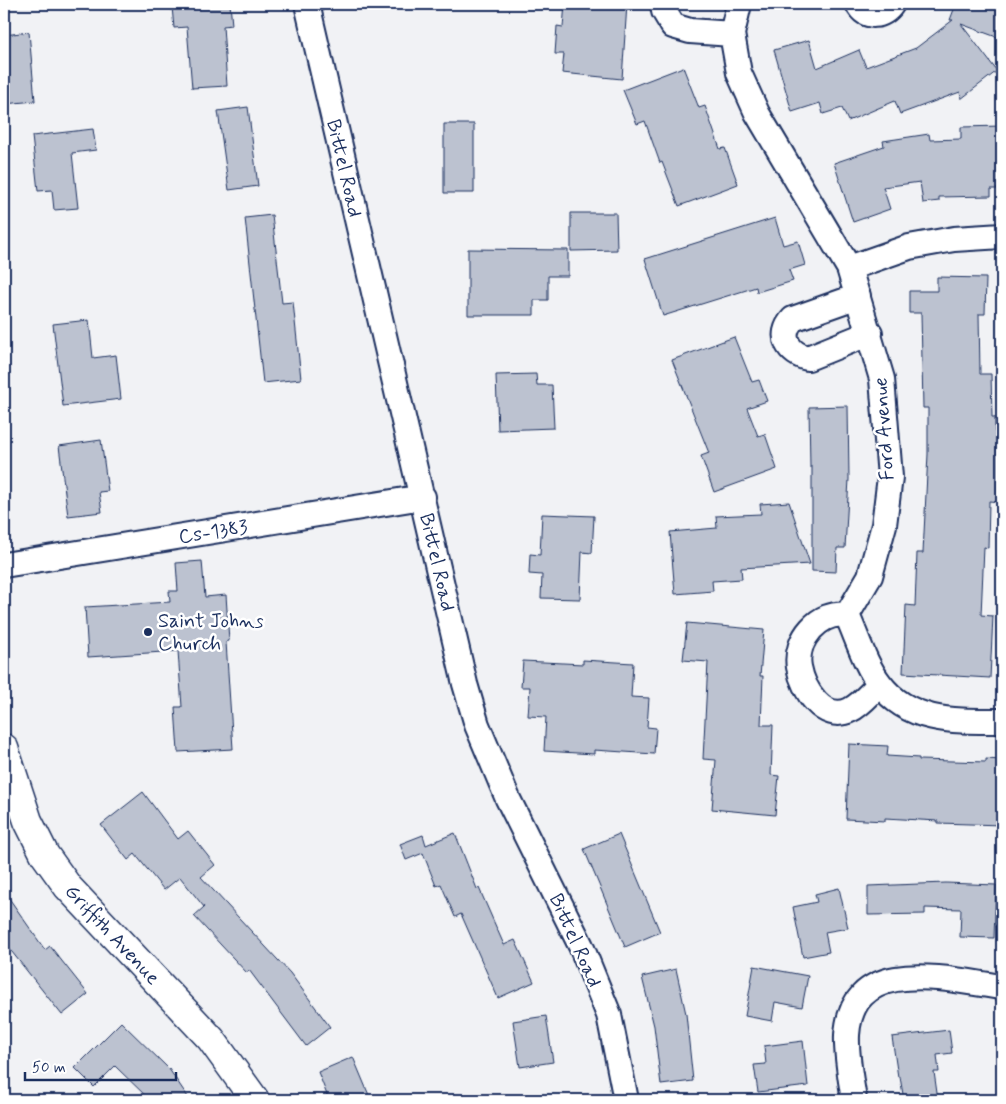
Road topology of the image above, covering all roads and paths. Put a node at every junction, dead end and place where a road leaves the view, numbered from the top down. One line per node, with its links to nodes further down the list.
1 (307, 4): 11 (street, Bittel Road)
2 (663, 4): 6 (street)
3 (739, 4): 6 (street, Ford Avenue)
4 (858, 4): 5 (street)
5 (892, 4)
6 (732, 34): 8 (street, Ford Avenue)
7 (1002, 236): 8 (street)
8 (850, 268): 9 (street, Ford Avenue)
9 (858, 296): 10 (street, Ford Avenue); 10 (street)
10 (870, 333): 13 (street, Ford Avenue)
11 (423, 498): 12 (street, Cs-1383); 19 (street, Bittel Road)
12 (4, 565)
13 (847, 615): 14 (street); 14 (street)
14 (880, 684): 15 (street)
15 (1002, 721)
16 (4, 752): 18 (street, Griffith Avenue)
17 (1002, 987): 20 (street)
18 (255, 1100)
19 (626, 1100)
20 (854, 1100)

